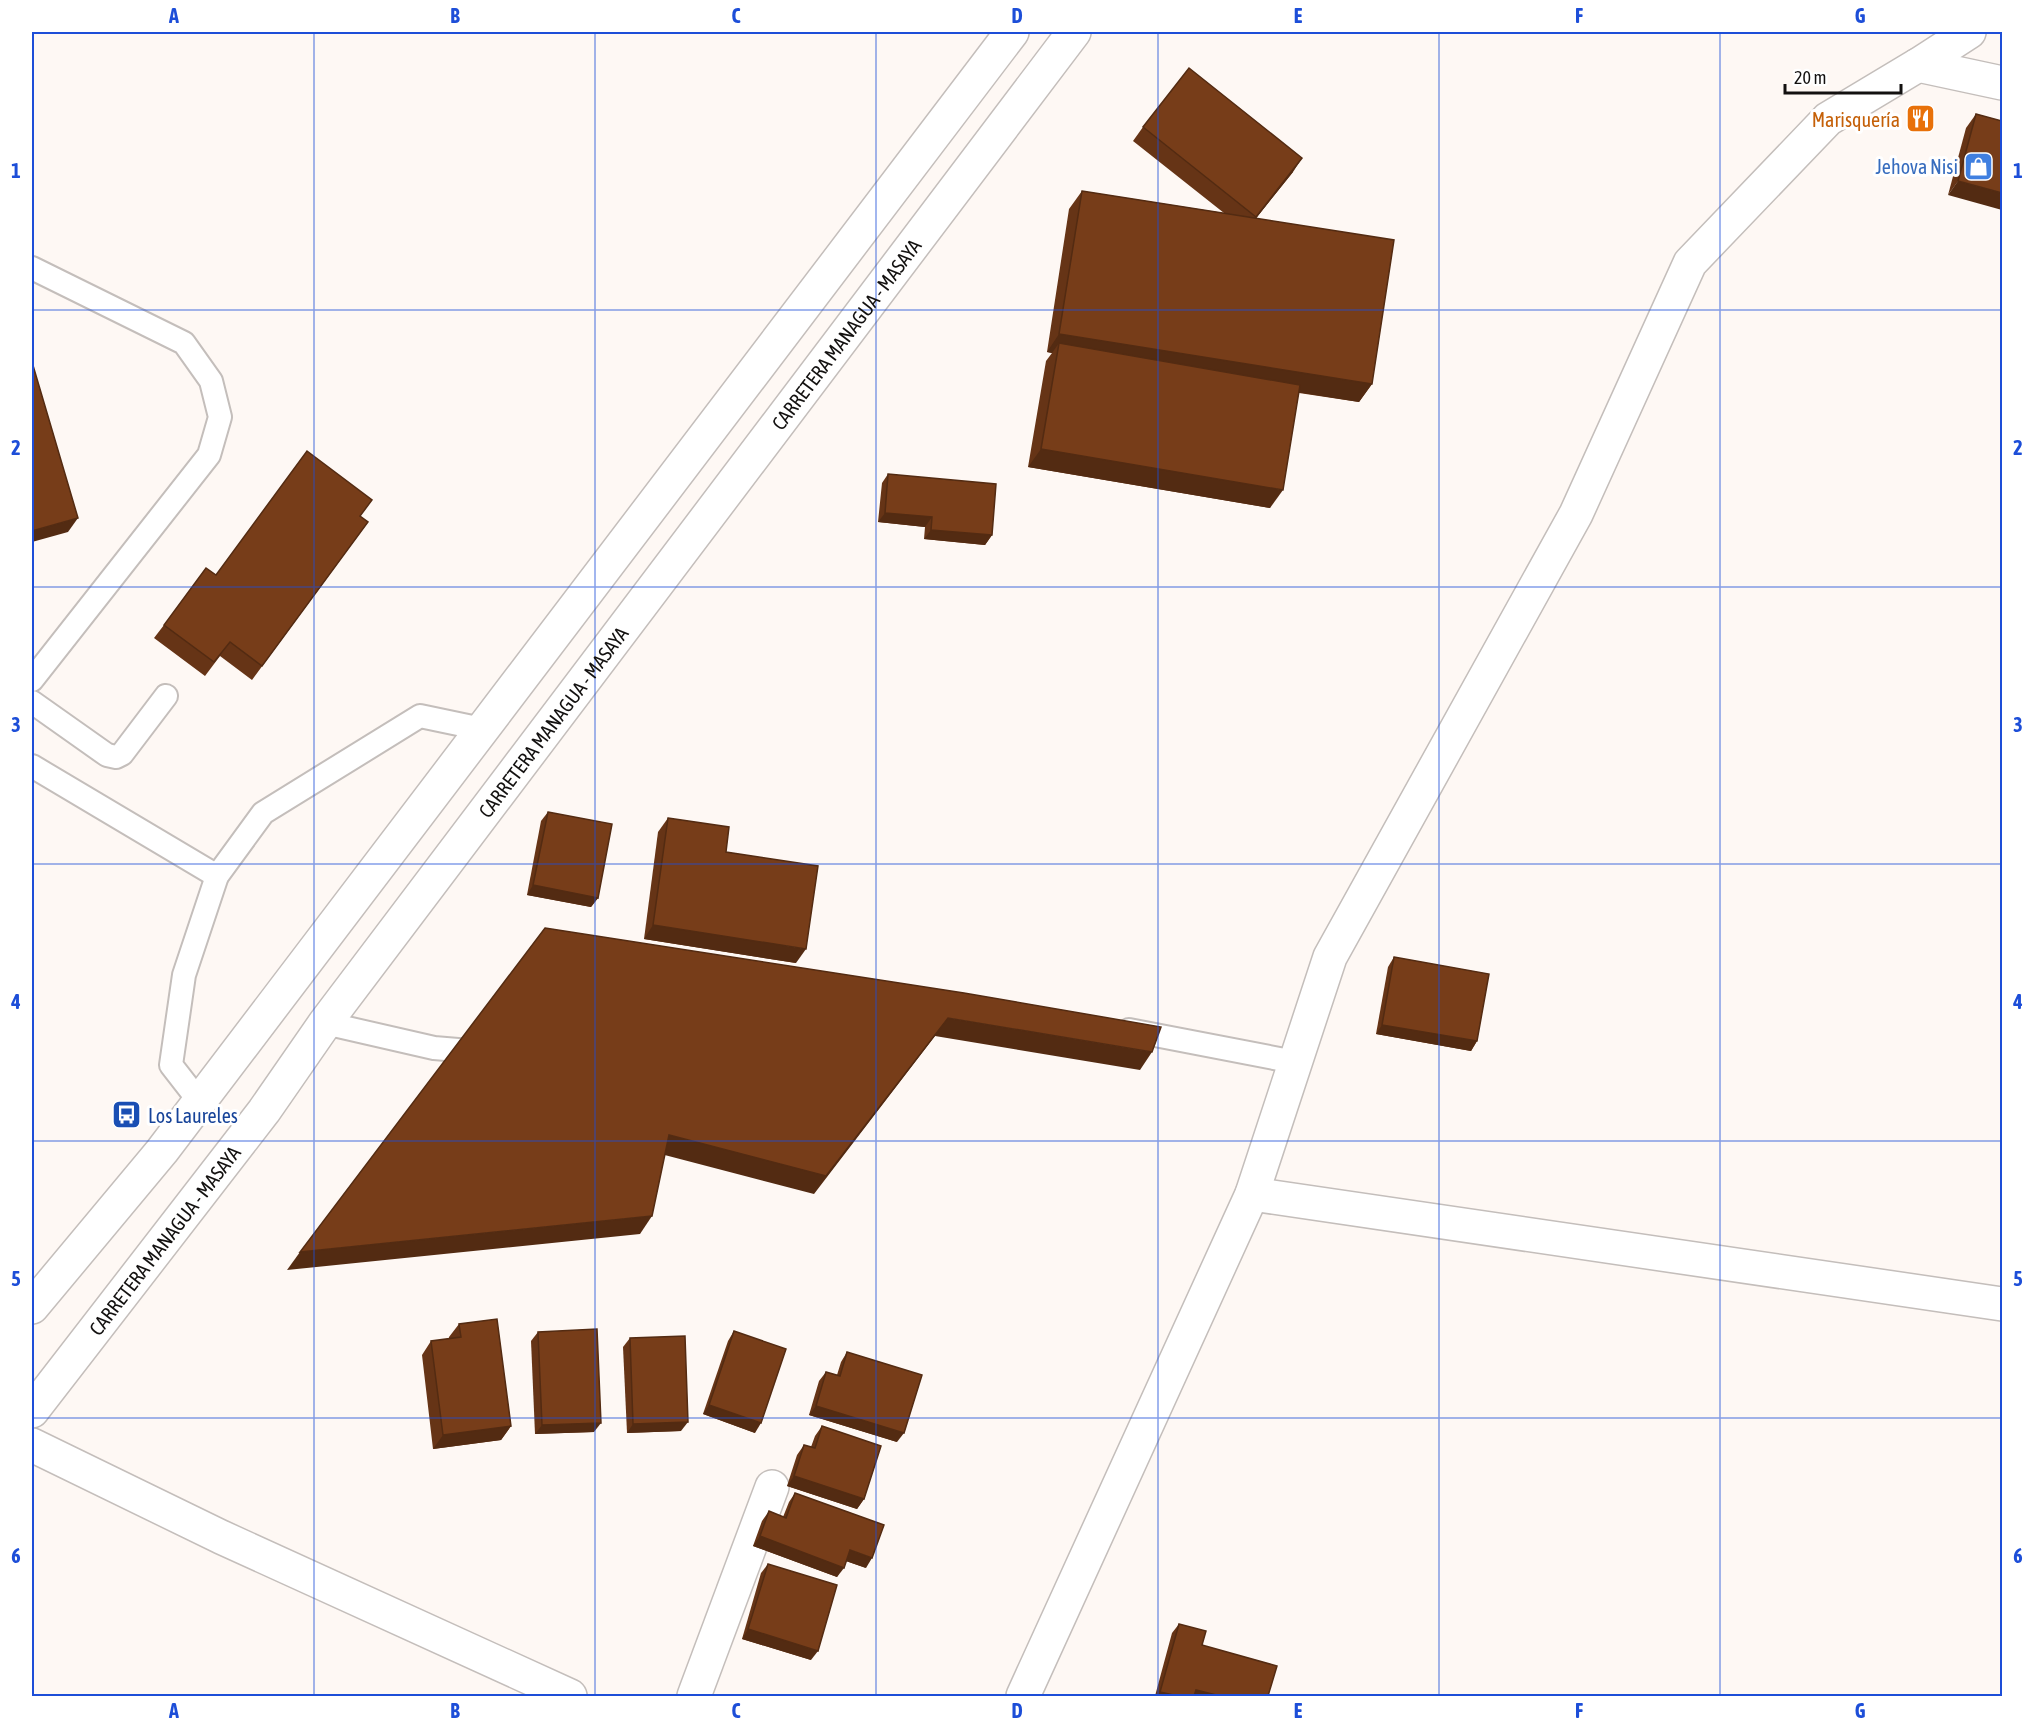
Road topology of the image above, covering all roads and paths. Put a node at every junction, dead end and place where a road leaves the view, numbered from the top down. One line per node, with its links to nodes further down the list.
1 (1011, 32): 10 (main road)
2 (1074, 32): 13 (main road, CARRETERA MANAGUA - MASAYA)
3 (1969, 32): 4 (main road)
4 (1918, 65): 5 (main road); 16 (main road)
5 (2002, 83)
6 (32, 268): 7 (lane)
7 (32, 680)
8 (166, 696): 9 (lane)
9 (32, 702)
10 (482, 729): 12 (lane); 17 (main road)
11 (32, 766): 12 (lane)
12 (217, 876): 17 (lane)
13 (325, 1023): 15 (lane); 21 (main road, CARRETERA MANAGUA - MASAYA)
14 (1108, 1026): 16 (lane)
15 (504, 1054)
16 (1295, 1062): 18 (main road)
17 (199, 1101): 20 (main road)
18 (1252, 1194): 19 (main road); 26 (main road)
19 (2002, 1304)
20 (32, 1306)
21 (32, 1411)
22 (32, 1445): 24 (main road)
23 (772, 1487): 25 (main road)
24 (570, 1696)
25 (694, 1696)
26 (1023, 1696)

